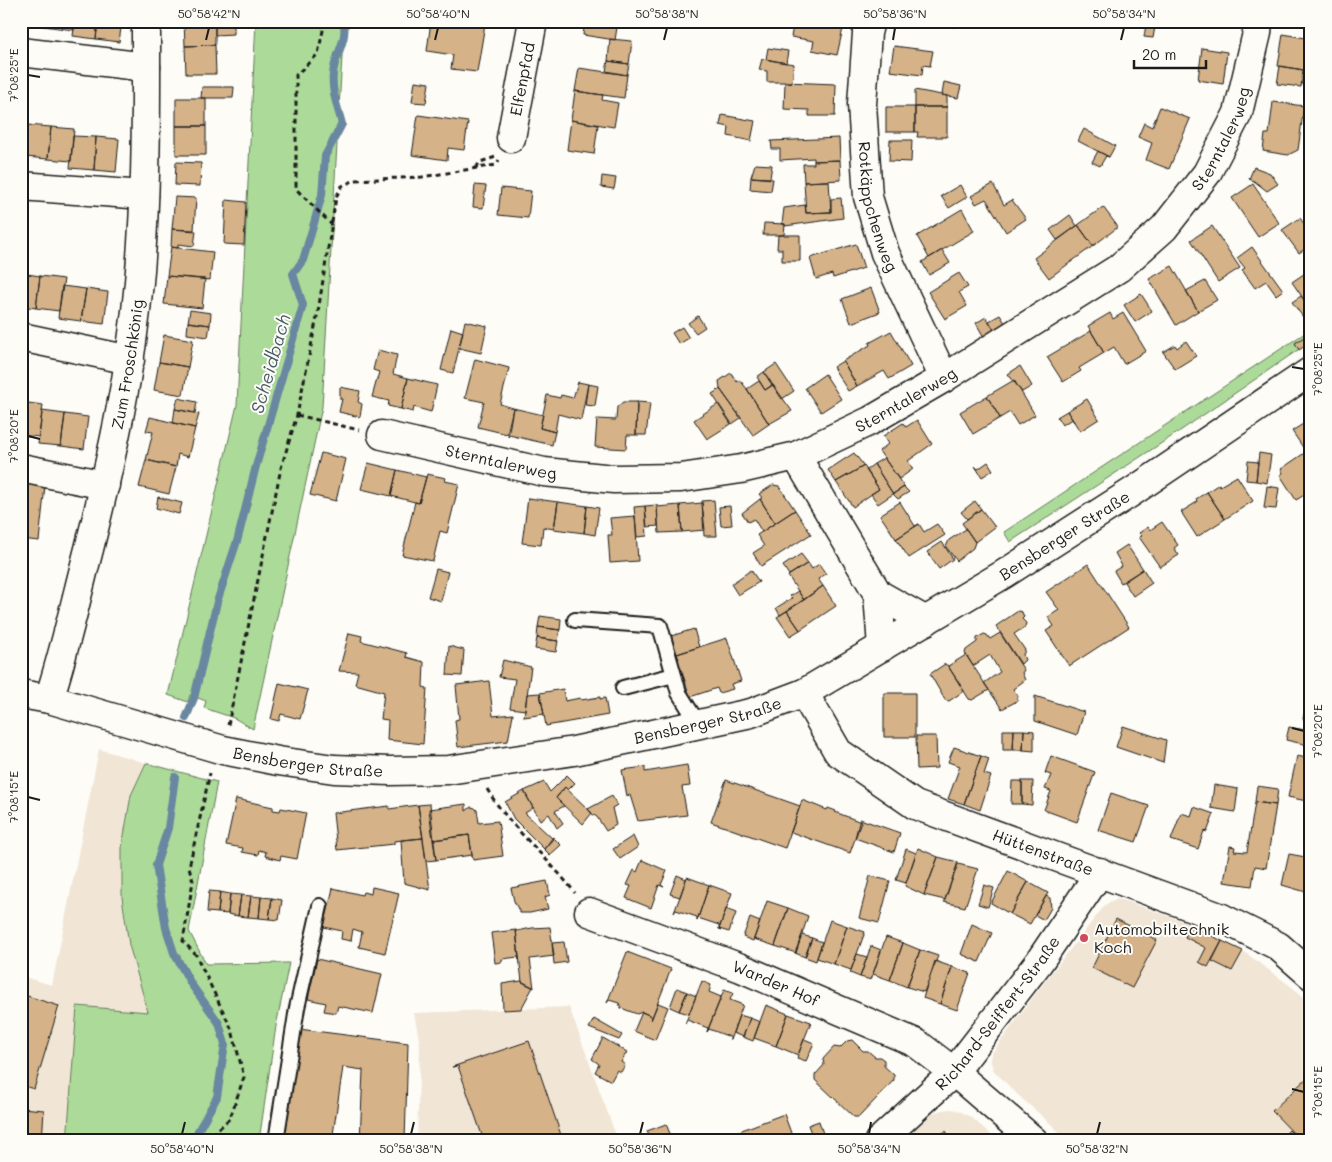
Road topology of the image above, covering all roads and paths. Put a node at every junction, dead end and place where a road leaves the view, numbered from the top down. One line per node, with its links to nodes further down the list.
1 (146, 21): 7 (street, Zum Froschkönig)
2 (326, 21): 13 (path)
3 (533, 21): 8 (street, Elfenpfad)
4 (870, 21): 17 (street, Rotkäppchenweg)
5 (1258, 21): 17 (street, Sterntalerweg)
6 (21, 52): 7 (street)
7 (146, 67): 12 (street, Zum Froschkönig)
8 (506, 146): 10 (path)
9 (496, 165): 10 (path)
10 (475, 168): 13 (path)
11 (21, 186): 12 (street)
12 (144, 195): 15 (street, Zum Froschkönig)
13 (332, 225): 18 (path)
14 (21, 337): 15 (street)
15 (130, 360): 22 (street, Zum Froschkönig)
16 (1311, 371): 25 (street, Bensberger Straße)
17 (944, 378): 20 (street, Sterntalerweg)
18 (297, 415): 19 (path); 33 (path)
19 (382, 434): 20 (street, Sterntalerweg)
20 (796, 456): 23 (street)
21 (21, 468): 22 (street)
22 (105, 484): 31 (street, Zum Froschkönig)
23 (878, 594): 25 (street); 26 (street)
24 (575, 620): 27 (lane)
25 (926, 621): 26 (street, Bensberger Straße)
26 (882, 647): 30 (street, Bensberger Straße)
27 (674, 675): 28 (lane); 32 (lane)
28 (623, 688)
29 (21, 694): 31 (street, Bensberger Straße)
30 (804, 694): 32 (street, Bensberger Straße); 35 (street, Hüttenstraße)
31 (49, 699): 33 (street, Bensberger Straße)
32 (699, 725): 34 (street, Bensberger Straße)
33 (220, 749): 34 (street, Bensberger Straße); 40 (path)
34 (476, 766): 37 (path)
35 (1100, 872): 38 (street, Hüttenstraße); 39 (street, Richard-Seiffert-Straße)
36 (320, 906): 41 (lane)
37 (589, 912): 39 (street, Warder Hof)
38 (1311, 975)
39 (954, 1072): 42 (street, Richard-Seiffert-Straße); 43 (street, Warder Hof)
40 (206, 1141)
41 (276, 1141)
42 (878, 1141)
43 (1034, 1141)

